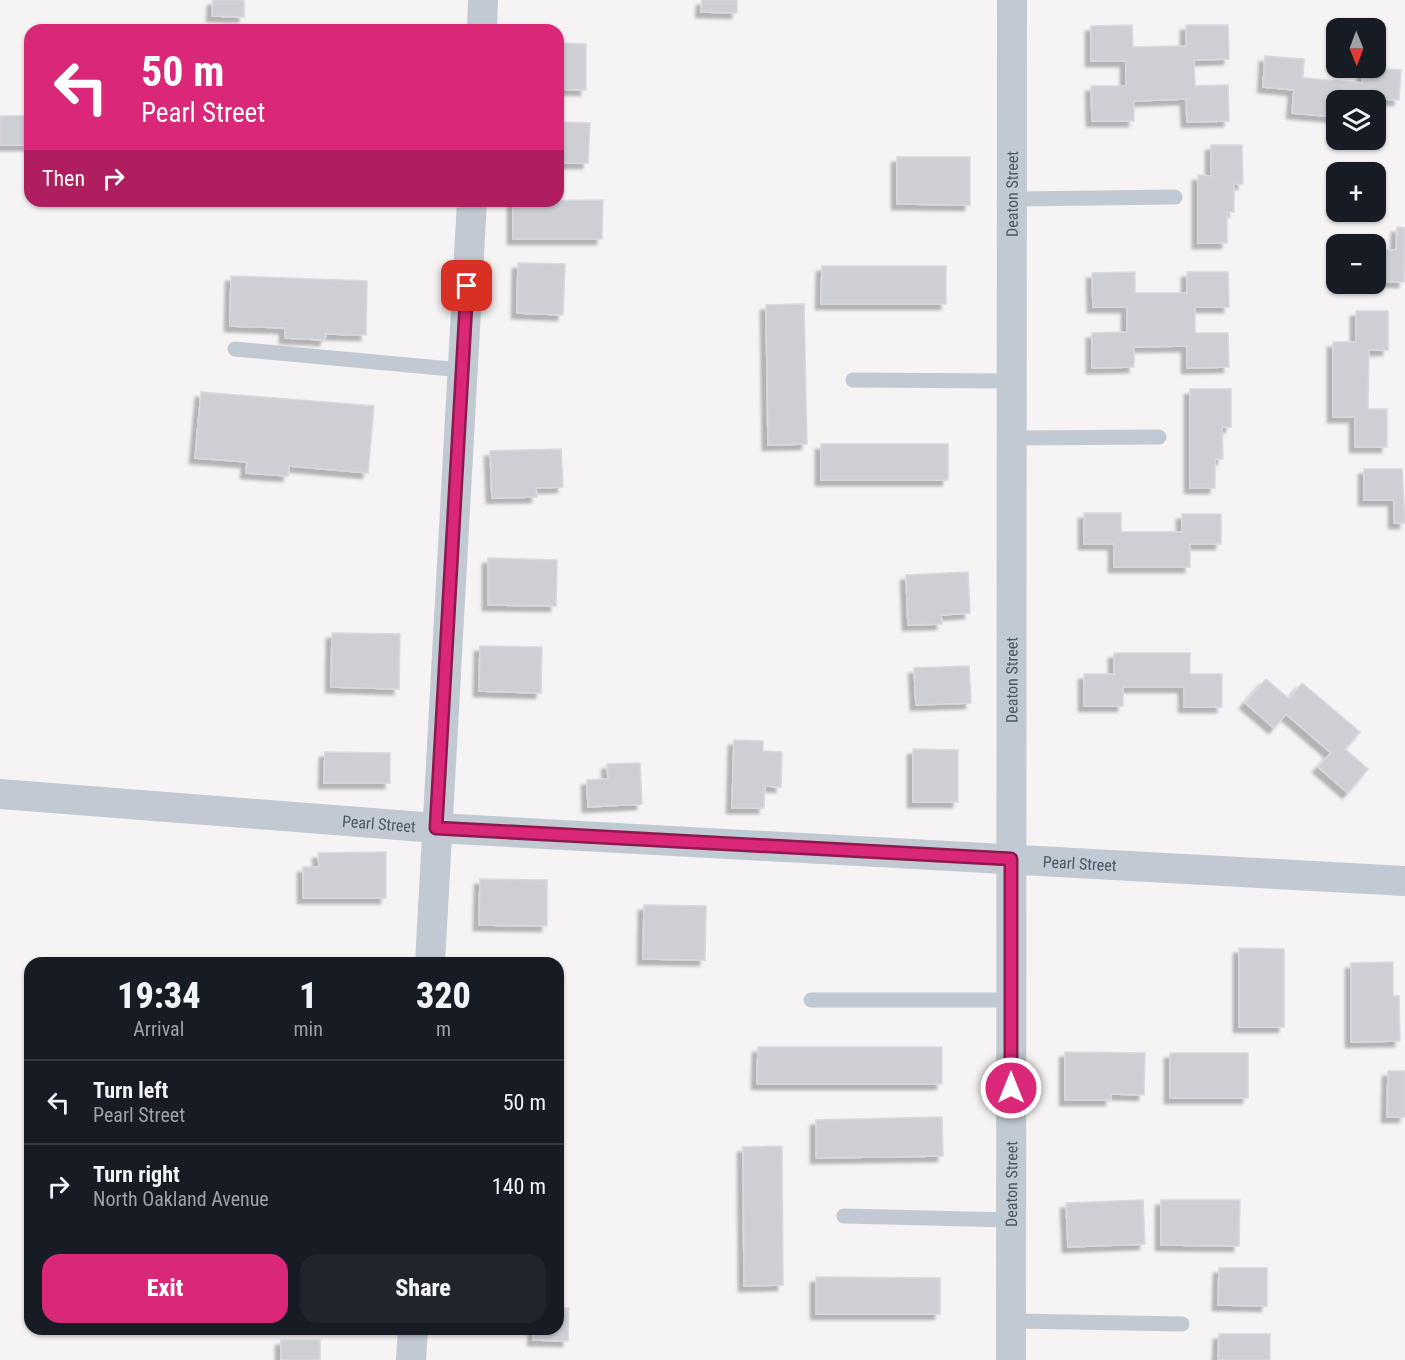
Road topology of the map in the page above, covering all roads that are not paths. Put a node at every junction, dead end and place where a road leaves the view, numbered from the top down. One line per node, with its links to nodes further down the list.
1 (483, 0): 3 (street)
2 (1012, 0): 5 (street, Deaton Street)
3 (482, 24)
4 (1175, 197): 5 (lane)
5 (1012, 199): 10 (street, Deaton Street)
6 (472, 207): 8 (street)
7 (236, 349): 8 (lane)
8 (462, 370): 14 (street)
9 (853, 380): 10 (lane)
10 (1011, 381): 12 (street, Deaton Street)
11 (1159, 437): 12 (lane)
12 (1012, 438): 15 (street, Deaton Street)
13 (0, 794): 14 (street, Pearl Street)
14 (436, 828): 15 (street, Pearl Street); 17 (street)
15 (1011, 859): 16 (street, Pearl Street); 19 (street, Deaton Street)
16 (1405, 881)
17 (430, 957)
18 (811, 1000): 19 (lane)
19 (1011, 1000): 21 (street, Deaton Street)
20 (844, 1216): 21 (lane)
21 (1011, 1221): 22 (street, Deaton Street)
22 (1011, 1321): 23 (lane); 26 (street, Deaton Street)
23 (1182, 1324)
24 (412, 1335): 25 (street)
25 (411, 1360)
26 (1011, 1360)

